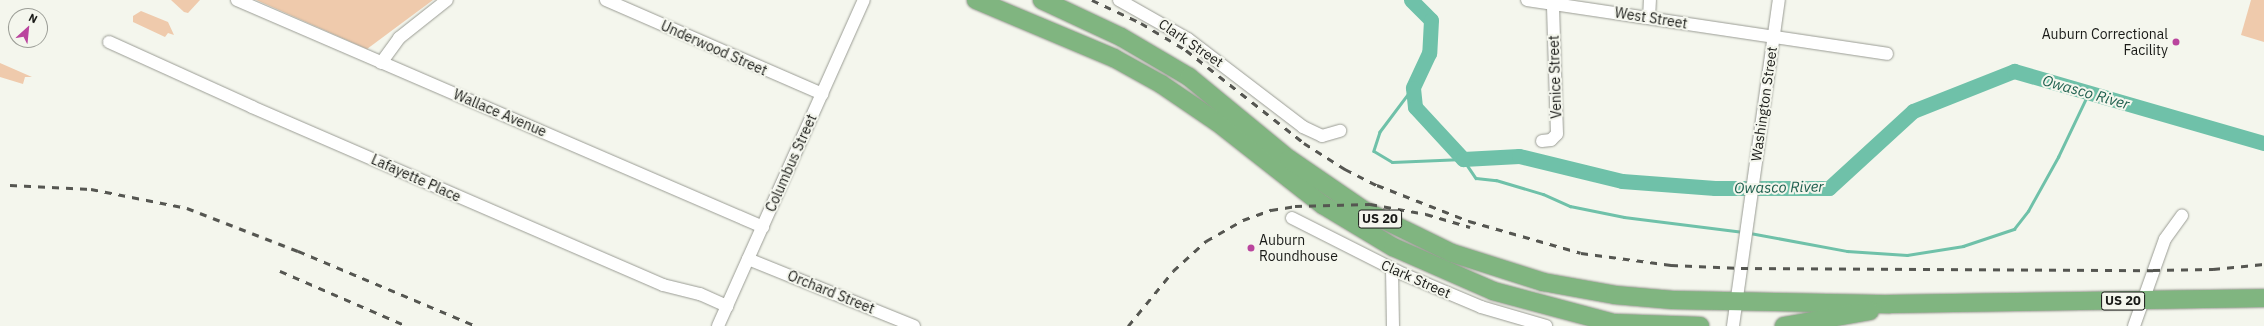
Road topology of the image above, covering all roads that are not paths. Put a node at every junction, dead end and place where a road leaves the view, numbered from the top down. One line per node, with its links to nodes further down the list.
1 (237, 0): 16 (street, Wallace Avenue)
2 (447, 0): 16 (street)
3 (606, 0): 17 (street, Underwood Street)
4 (864, 0): 17 (street, Columbus Street)
5 (976, 0): 30 (highway, US 20)
6 (1042, 0): 26 (highway, US 20)
7 (1119, 0): 18 (street, Clark Street)
8 (1527, 0): 11 (street, West Street)
9 (1650, 0): 12 (street)
10 (1780, 0): 13 (street, Washington Street)
11 (1551, 2): 12 (street, West Street); 19 (street, Venice Street)
12 (1649, 18): 13 (street, West Street)
13 (1774, 37): 15 (street, West Street); 26 (street, Washington Street)
14 (109, 42): 29 (street, Lafayette Place)
15 (1887, 54)
16 (381, 63): 22 (street, Wallace Avenue)
17 (822, 94): 22 (street, Columbus Street)
18 (1340, 131)
19 (1542, 141)
20 (2182, 216): 27 (street)
21 (1292, 218): 24 (street, Clark Street)
22 (763, 227): 23 (street, Columbus Street)
23 (748, 259): 29 (street, Columbus Street); 32 (street, Orchard Street)
24 (1392, 269): 33 (street); 34 (street, Clark Street)
25 (2264, 298): 27 (highway, US 20)
26 (1737, 301): 28 (highway, US 20); 36 (street, Washington Street)
27 (2143, 301): 28 (highway, US 20); 38 (street)
28 (1890, 304): 37 (highway)
29 (727, 306): 31 (street, Columbus Street)
30 (1620, 325): 35 (highway)
31 (718, 326)
32 (914, 326)
33 (1393, 326)
34 (1546, 326)
35 (1700, 326)
36 (1733, 326)
37 (1784, 326)
38 (2134, 326)

